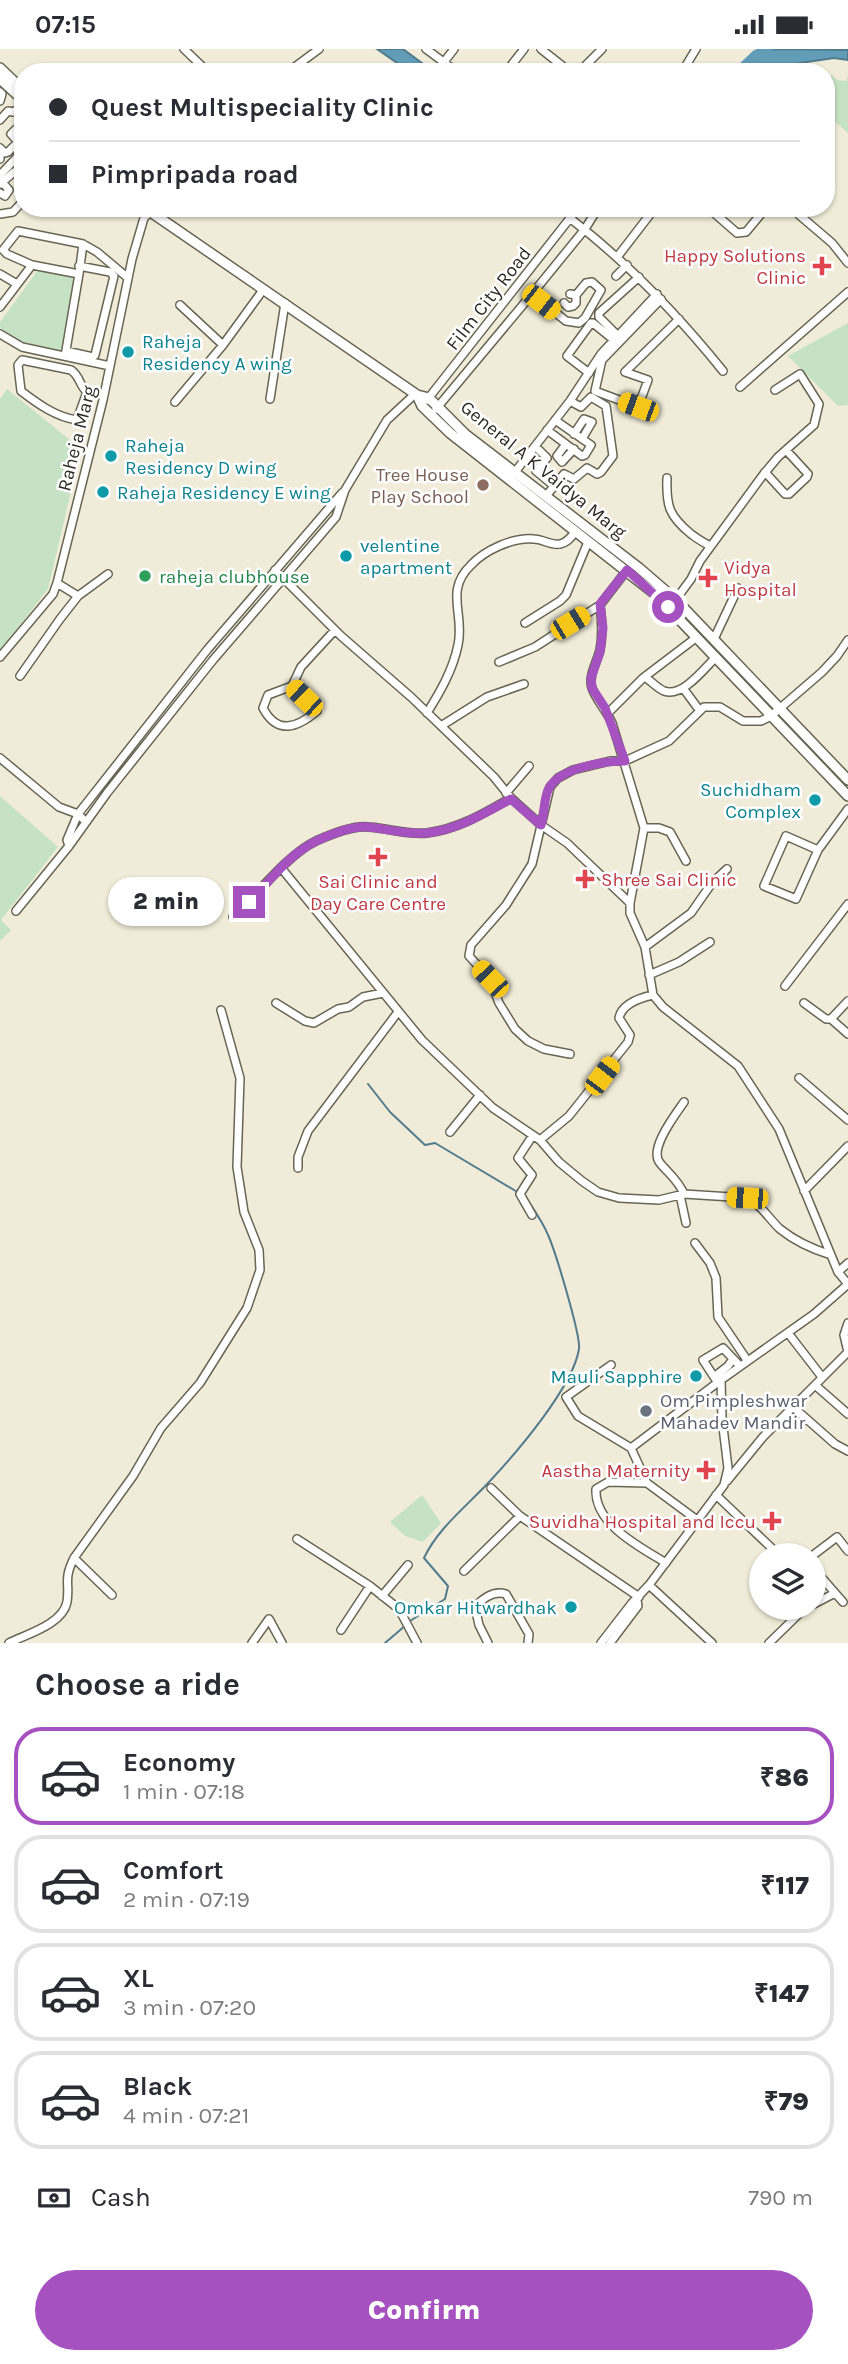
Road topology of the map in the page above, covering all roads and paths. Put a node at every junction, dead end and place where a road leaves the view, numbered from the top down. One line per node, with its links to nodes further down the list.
1 (184, 49): 9 (street)
2 (319, 49): 10 (street)
3 (426, 49): 8 (street)
4 (454, 49): 8 (street)
5 (524, 49): 11 (street)
6 (541, 49): 12 (street)
7 (602, 49): 13 (street)
8 (444, 62)
9 (199, 63)
10 (300, 63)
11 (513, 63)
12 (559, 63)
13 (588, 63)
14 (0, 68): 16 (main road)
15 (0, 79): 18 (main road)
16 (14, 81)
17 (0, 92): 19 (street)
18 (14, 92)
19 (0, 101)
20 (14, 111): 21 (street)
21 (0, 120)
22 (14, 146): 23 (street)
23 (0, 148)
24 (14, 163): 25 (street)
25 (1, 180): 26 (street)
26 (0, 193)
27 (144, 217): 45 (street, Raheja Marg)
28 (158, 217): 47 (main road, General A K Vaidya Marg)
29 (592, 217): 35 (street, Film City Road)
30 (648, 217): 37 (street)
31 (719, 217): 32 (street)
32 (757, 217)
33 (802, 217): 38 (street)
34 (571, 219): 35 (street); 68 (street, Film City Road)
35 (585, 229): 37 (street); 49 (street, Film City Road)
36 (83, 244): 40 (street); 41 (street); 45 (street)
37 (618, 256): 39 (street)
38 (848, 263)
39 (626, 264): 43 (street); 44 (street)
40 (32, 265): 41 (street); 46 (street)
41 (79, 270): 60 (street); 60 (street)
42 (0, 274): 46 (street)
43 (615, 275)
44 (639, 277): 50 (street); 57 (street)
45 (128, 278): 62 (street, Raheja Marg)
46 (17, 284): 54 (street)
47 (263, 290): 51 (main road, General A K Vaidya Marg); 58 (street)
48 (848, 292): 65 (street)
49 (532, 294): 52 (street); 73 (street, Film City Road)
50 (659, 297): 55 (street); 55 (street); 57 (street)
51 (285, 303): 67 (main road, General A K Vaidya Marg); 69 (street)
52 (564, 303)
53 (180, 305): 58 (street)
54 (0, 307)
55 (679, 319): 63 (street)
56 (0, 334): 59 (street)
57 (616, 338): 64 (street); 64 (street)
58 (223, 345): 71 (street)
59 (34, 351): 60 (street); 61 (street)
60 (65, 354): 62 (street)
61 (31, 361): 61 (street)
62 (110, 366): 98 (street, Raheja Marg)
63 (723, 370)
64 (589, 373): 70 (street)
65 (740, 387)
66 (775, 390): 82 (street)
67 (416, 394): 68 (main road, General A K Vaidya Marg); 72 (main road); 89 (street)
68 (429, 398): 72 (street, Film City Road); 73 (main road, General A K Vaidya Marg)
69 (270, 399)
70 (570, 401): 75 (street); 88 (street)
71 (175, 402)
72 (422, 406): 74 (main road, General A K Vaidya Marg)
73 (438, 406): 74 (street, Film City Road); 85 (main road, General A K Vaidya Marg)
74 (430, 414): 91 (main road, General A K Vaidya Marg)
75 (555, 420): 76 (street); 77 (street)
76 (547, 430): 79 (street); 83 (street)
77 (574, 433): 78 (street); 78 (street)
78 (582, 439): 80 (street)
79 (566, 444): 80 (street); 80 (street)
80 (574, 449)
81 (539, 450): 84 (street)
82 (786, 450): 86 (street); 86 (street)
83 (524, 460): 84 (street); 85 (street)
84 (536, 471): 88 (street)
85 (515, 472): 90 (main road, General A K Vaidya Marg)
86 (765, 472): 93 (street)
87 (667, 478): 93 (street)
88 (554, 486): 90 (street)
89 (345, 490): 94 (street); 97 (street)
90 (546, 496): 101 (main road, General A K Vaidya Marg)
91 (576, 531): 92 (main road, General A K Vaidya Marg); 119 (street)
92 (588, 542): 95 (main road, General A K Vaidya Marg); 104 (street)
93 (711, 546): 101 (street)
94 (275, 570): 97 (street); 130 (street)
95 (627, 570): 102 (street); 103 (main road, General A K Vaidya Marg)
96 (108, 574): 100 (street)
97 (282, 578): 105 (street); 131 (street)
98 (57, 583): 100 (street); 109 (street, Raheja Marg)
99 (738, 588): 107 (street)
100 (78, 596): 112 (street)
101 (676, 600): 103 (street); 107 (main road, General A K Vaidya Marg)
102 (600, 604): 111 (street); 120 (street)
103 (668, 607): 106 (main road, General A K Vaidya Marg)
104 (525, 623)
105 (335, 630): 115 (street); 119 (street)
106 (696, 637): 110 (main road, General A K Vaidya Marg); 113 (street)
107 (714, 639): 117 (main road, General A K Vaidya Marg)
108 (848, 640): 117 (street)
109 (0, 657)
110 (716, 657): 116 (street); 121 (main road, General A K Vaidya Marg)
111 (499, 663)
112 (20, 676)
113 (645, 677): 116 (street); 120 (street)
114 (524, 684): 122 (street)
115 (292, 686): 115 (street)
116 (683, 688): 118 (street)
117 (781, 709): 121 (street); 126 (main road, General A K Vaidya Marg)
118 (700, 711): 121 (street); 124 (street)
119 (427, 713): 122 (street)
120 (608, 713): 124 (street)
121 (771, 716): 128 (main road, General A K Vaidya Marg)
122 (441, 726): 127 (street)
123 (0, 758): 130 (street)
124 (625, 761): 132 (street); 133 (street)
125 (528, 766): 127 (street)
126 (848, 780)
127 (508, 796): 132 (street); 137 (street)
128 (848, 796)
129 (848, 809): 135 (street)
130 (78, 814): 131 (street); 134 (street)
131 (86, 822): 134 (street)
132 (541, 825): 139 (street); 156 (street)
133 (644, 828): 136 (street); 139 (street)
134 (69, 846): 141 (street)
135 (818, 850): 135 (street)
136 (686, 861)
137 (282, 869): 142 (street); 147 (street)
138 (727, 869): 144 (street)
139 (630, 903): 144 (street)
140 (848, 904): 146 (street)
141 (16, 911)
142 (233, 917)
143 (710, 941): 145 (street)
144 (645, 947): 145 (street)
145 (649, 975): 148 (street)
146 (785, 986)
147 (383, 993): 150 (street); 153 (street)
148 (653, 995): 162 (street); 165 (street)
149 (848, 1000): 154 (street)
150 (276, 1003)
151 (804, 1003): 154 (street)
152 (221, 1010): 199 (street)
153 (398, 1012): 158 (street); 164 (street)
154 (831, 1019): 155 (street)
155 (848, 1034)
156 (570, 1054)
157 (799, 1077): 160 (street)
158 (480, 1095): 161 (street); 162 (street)
159 (684, 1102): 166 (street)
160 (848, 1119)
161 (450, 1132)
162 (537, 1137): 166 (street); 167 (street)
163 (848, 1146): 165 (street)
164 (298, 1168)
165 (804, 1191): 170 (street)
166 (682, 1195): 168 (street); 170 (street)
167 (532, 1215)
168 (686, 1223)
169 (695, 1243): 178 (street)
170 (831, 1255): 172 (street)
171 (848, 1263): 172 (street)
172 (838, 1272): 173 (street)
173 (848, 1284): 175 (street)
174 (848, 1323): 176 (street)
175 (788, 1333): 178 (street); 181 (street)
176 (848, 1352): 181 (street)
177 (733, 1359): 180 (street); 182 (street); 182 (street)
178 (747, 1360): 180 (street)
179 (611, 1364): 187 (street)
180 (740, 1366): 182 (street)
181 (822, 1377): 183 (street)
182 (718, 1380): 187 (street); 190 (street)
183 (815, 1385): 184 (street); 185 (street)
184 (793, 1407): 188 (street); 190 (street)
185 (848, 1414)
186 (848, 1441): 188 (street)
187 (631, 1448): 189 (street)
188 (845, 1450)
189 (647, 1483): 194 (street); 200 (street)
190 (724, 1485): 192 (street)
191 (491, 1488): 193 (street)
192 (716, 1496): 194 (street); 196 (street)
193 (520, 1516): 202 (street); 210 (street)
194 (697, 1520): 200 (street)
195 (297, 1539): 205 (street)
196 (766, 1543)
197 (826, 1545): 198 (street)
198 (848, 1551)
199 (74, 1559): 207 (street); 215 (street)
200 (666, 1563): 204 (street)
201 (408, 1565): 208 (street)
202 (464, 1571)
203 (826, 1583): 206 (street)
204 (649, 1585): 210 (street); 223 (street)
205 (370, 1586): 208 (street); 214 (street)
206 (835, 1593): 209 (street); 211 (street)
207 (112, 1595)
208 (382, 1596): 218 (street)
209 (826, 1598)
210 (638, 1599): 213 (street)
211 (843, 1602)
212 (793, 1620): 224 (street)
213 (617, 1629): 221 (street); 222 (street)
214 (341, 1630)
215 (9, 1643)
216 (252, 1643): 217 (street)
217 (282, 1643)
218 (417, 1643)
219 (488, 1643): 220 (street)
220 (528, 1643)
221 (602, 1643)
222 (610, 1643)
223 (712, 1643)
224 (769, 1643)

